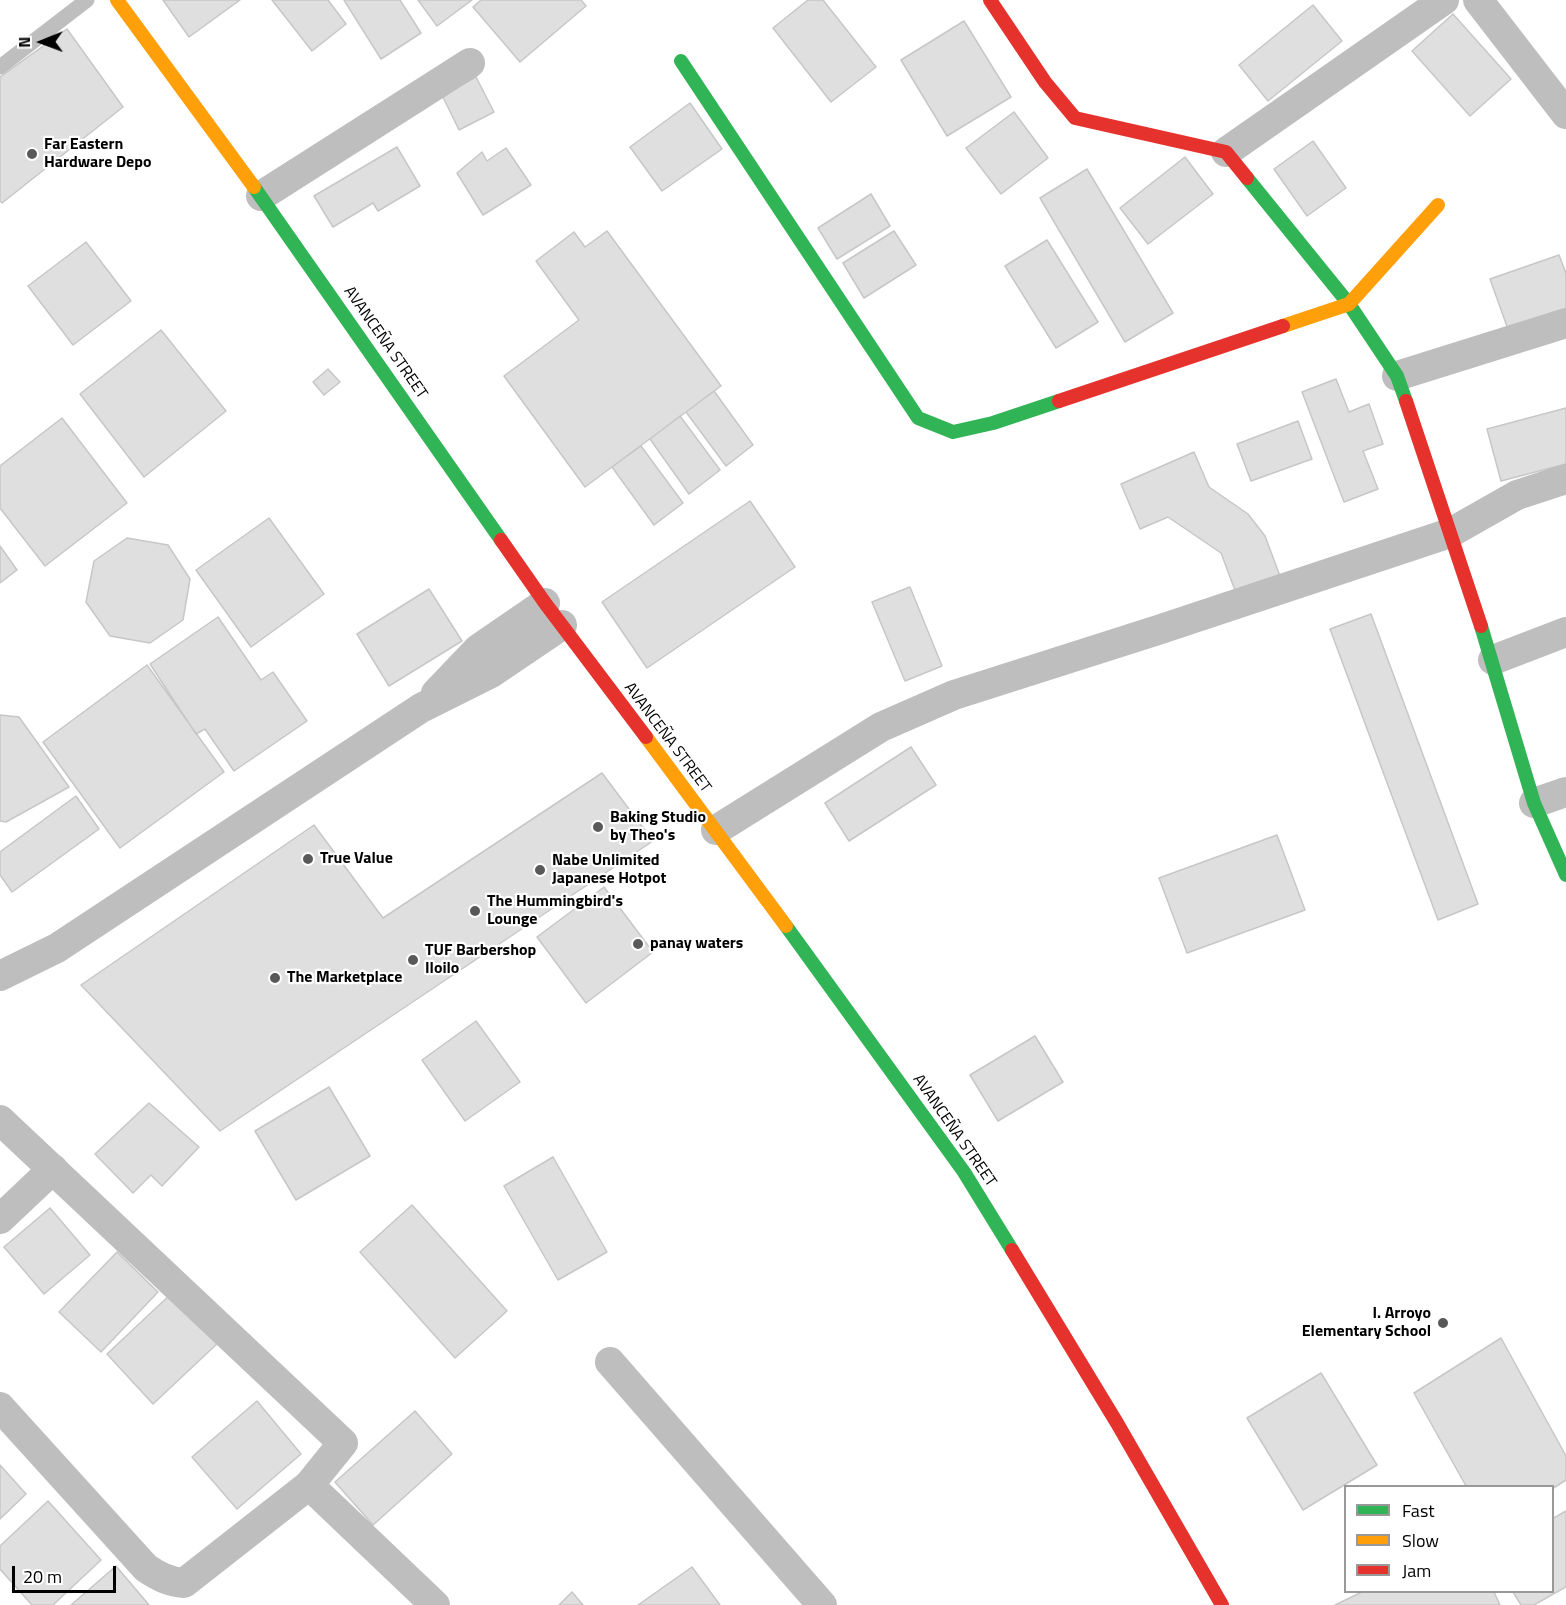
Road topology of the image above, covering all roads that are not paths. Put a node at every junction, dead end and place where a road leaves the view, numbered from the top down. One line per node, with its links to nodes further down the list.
1 (87, 0): 8 (lane)
2 (117, 0): 11 (street, AVANCEÑA STREET)
3 (990, 0): 10 (street)
4 (1444, 0): 10 (street)
5 (1478, 0): 9 (street)
6 (681, 61): 13 (street)
7 (470, 63): 11 (street)
8 (0, 67)
9 (1566, 114)
10 (1226, 152): 13 (street)
11 (261, 196): 18 (street, AVANCEÑA STREET)
12 (1438, 205): 13 (street)
13 (1349, 304): 15 (street)
14 (1566, 323): 15 (street)
15 (1397, 376): 17 (street)
16 (1566, 479): 17 (street)
17 (1450, 533): 20 (street); 23 (street)
18 (554, 614): 23 (street, AVANCEÑA STREET); 25 (street)
19 (1566, 632): 20 (street)
20 (1493, 660): 22 (street)
21 (1566, 792): 22 (street)
22 (1534, 803): 24 (street)
23 (716, 830): 34 (street, AVANCEÑA STREET)
24 (1566, 875)
25 (0, 976)
26 (0, 1120): 27 (street)
27 (53, 1169): 28 (street); 31 (street)
28 (0, 1219)
29 (610, 1362): 33 (street)
30 (0, 1407): 31 (street)
31 (309, 1485): 32 (street)
32 (435, 1605)
33 (822, 1605)
34 (1222, 1605)

